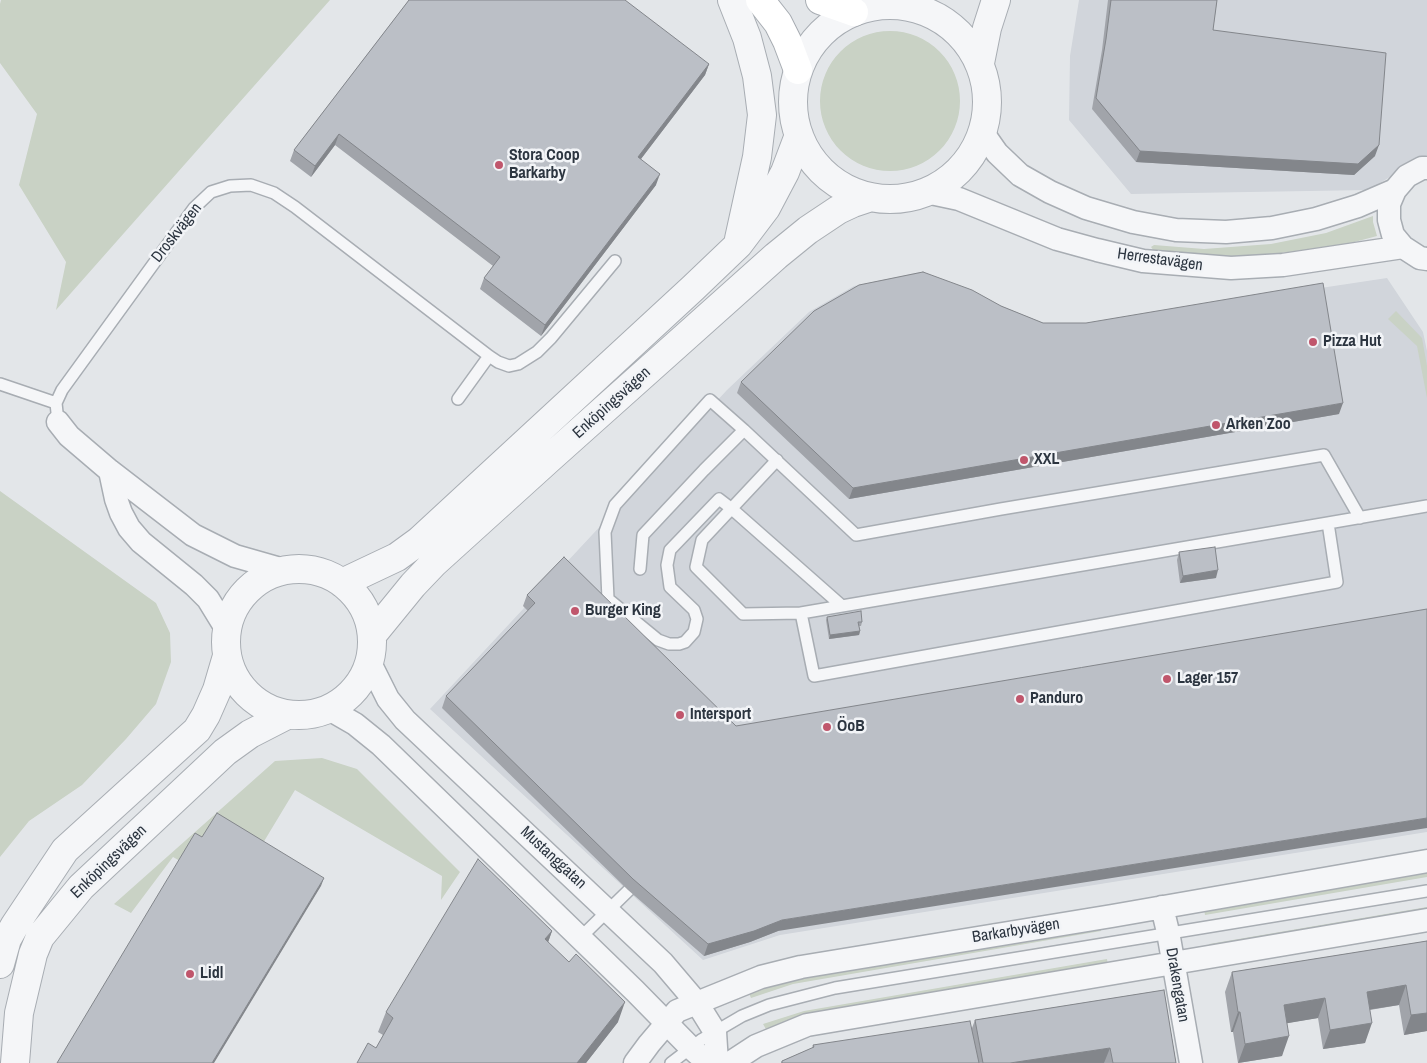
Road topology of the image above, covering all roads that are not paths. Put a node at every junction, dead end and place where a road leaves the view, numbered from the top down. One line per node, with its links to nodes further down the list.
1 (732, 0): 15 (street)
2 (760, 0): 8 (main road)
3 (820, 0): 6 (main road)
4 (996, 0): 7 (street)
5 (908, 3): 6 (street); 7 (street)
6 (854, 12): 8 (street)
7 (980, 63): 9 (street)
8 (798, 70): 10 (street)
9 (983, 133): 12 (street, Herrestavägen); 13 (street)
10 (799, 136): 14 (street); 15 (street, Enköpingsvägen)
11 (1427, 168): 12 (street, Herrestavägen)
12 (1395, 190): 16 (street, Herrestavägen)
13 (926, 192): 14 (street); 16 (street, Herrestavägen)
14 (871, 198): 34 (street, Enköpingsvägen)
15 (738, 245): 31 (street, Enköpingsvägen)
16 (1419, 258)
17 (615, 261): 18 (lane, Droskvägen)
18 (489, 356): 20 (lane); 21 (lane, Droskvägen)
19 (0, 384): 21 (lane)
20 (458, 399)
21 (57, 412): 24 (street)
22 (744, 430): 23 (lane); 26 (lane); 29 (lane)
23 (777, 460): 26 (lane); 27 (lane)
24 (110, 471): 30 (street); 35 (street)
25 (1427, 506): 27 (lane)
26 (732, 509): 32 (lane); 33 (lane)
27 (1360, 518): 28 (lane)
28 (1328, 523): 32 (lane); 33 (lane)
29 (640, 569)
30 (284, 570): 31 (street); 35 (street)
31 (342, 583): 34 (street)
32 (842, 606): 33 (lane)
33 (801, 612)
34 (373, 634): 36 (street)
35 (227, 643): 38 (street); 45 (street, Enköpingsvägen)
36 (370, 663): 37 (street); 43 (street, Mustanggatan)
37 (329, 709): 38 (street); 48 (street)
38 (287, 715): 47 (street, Enköpingsvägen)
39 (1427, 860): 42 (street, Barkarbyvägen)
40 (628, 890): 43 (lane)
41 (1427, 891): 46 (lane, Barkarbyvägen)
42 (1162, 907): 46 (street, Drakengatan); 51 (street, Barkarbyvägen)
43 (608, 910): 48 (lane); 51 (street, Mustanggatan)
44 (1427, 920): 49 (street)
45 (8, 921): 47 (street); 50 (street, Enköpingsvägen)
46 (1168, 932): 49 (street, Drakengatan); 53 (lane, Barkarbyvägen)
47 (40, 937): 55 (street, Enköpingsvägen)
48 (580, 938): 52 (street)
49 (1174, 963): 60 (street); 61 (street, Drakengatan)
50 (0, 964)
51 (697, 1003): 52 (street, Barkarbyvägen); 53 (street, Mustanggatan)
52 (666, 1022): 54 (street); 56 (street, Barkarbyvägen)
53 (715, 1032): 54 (lane, Barkarbyvägen); 59 (street, Mustanggatan)
54 (690, 1047): 57 (lane, Barkarbyvägen); 58 (street)
55 (15, 1063)
56 (635, 1063)
57 (671, 1063)
58 (708, 1063)
59 (717, 1063)
60 (730, 1063)
61 (1191, 1063)

